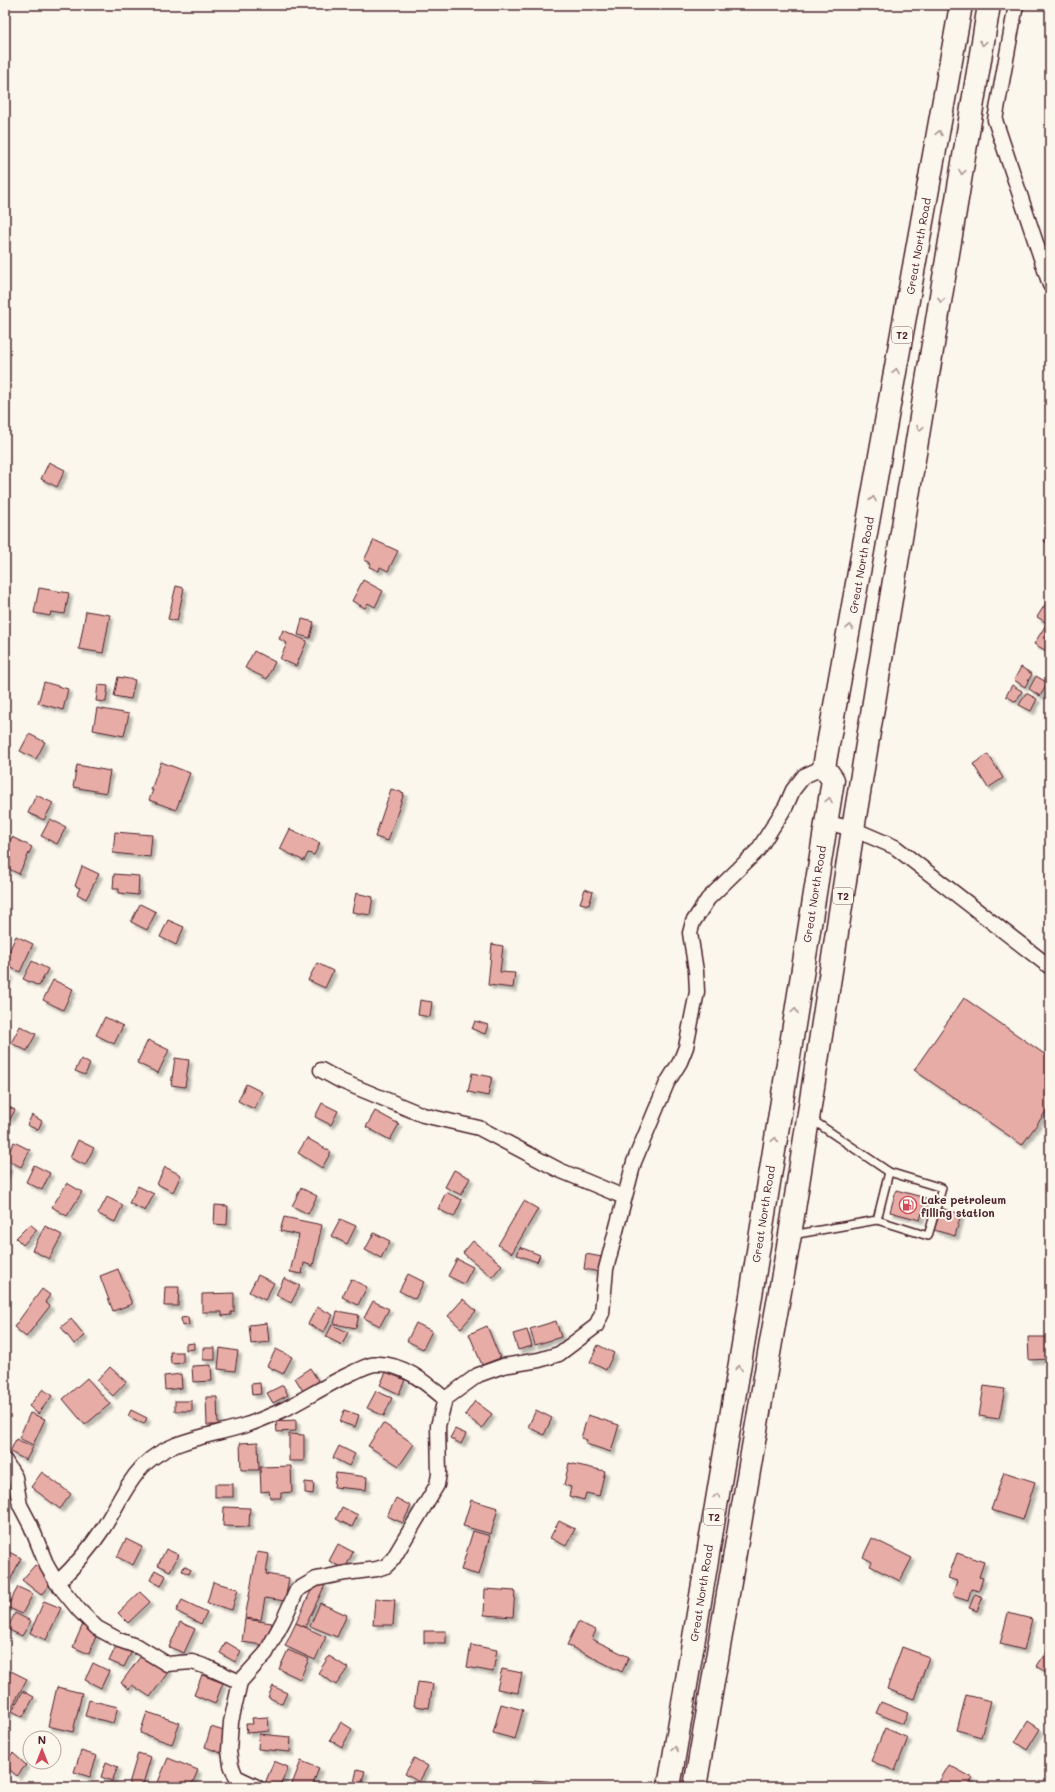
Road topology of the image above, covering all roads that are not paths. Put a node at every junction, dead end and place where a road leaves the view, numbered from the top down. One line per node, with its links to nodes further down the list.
1 (961, 5): 5 (highway, Great North Road / T2, one-way to 1)
2 (989, 5): 7 (highway, T2, one-way to 7)
3 (1016, 5): 4 (street)
4 (1050, 285)
5 (824, 767): 6 (highway, Great North Road / T2, one-way to 5); 12 (street)
6 (825, 822): 7 (street); 20 (highway, Great North Road / T2, one-way to 6)
7 (853, 829): 8 (street); 10 (highway, T2)
8 (1050, 967)
9 (321, 1070): 12 (street)
10 (808, 1117): 11 (lane); 14 (highway, T2)
11 (889, 1172): 13 (lane); 13 (lane)
12 (624, 1197): 15 (street)
13 (878, 1220): 14 (lane)
14 (790, 1235): 21 (highway, T2)
15 (445, 1399): 17 (street); 18 (street)
16 (5, 1461): 17 (street)
17 (57, 1583): 18 (street)
18 (240, 1682): 19 (street)
19 (257, 1787)
20 (669, 1787)
21 (695, 1787)

